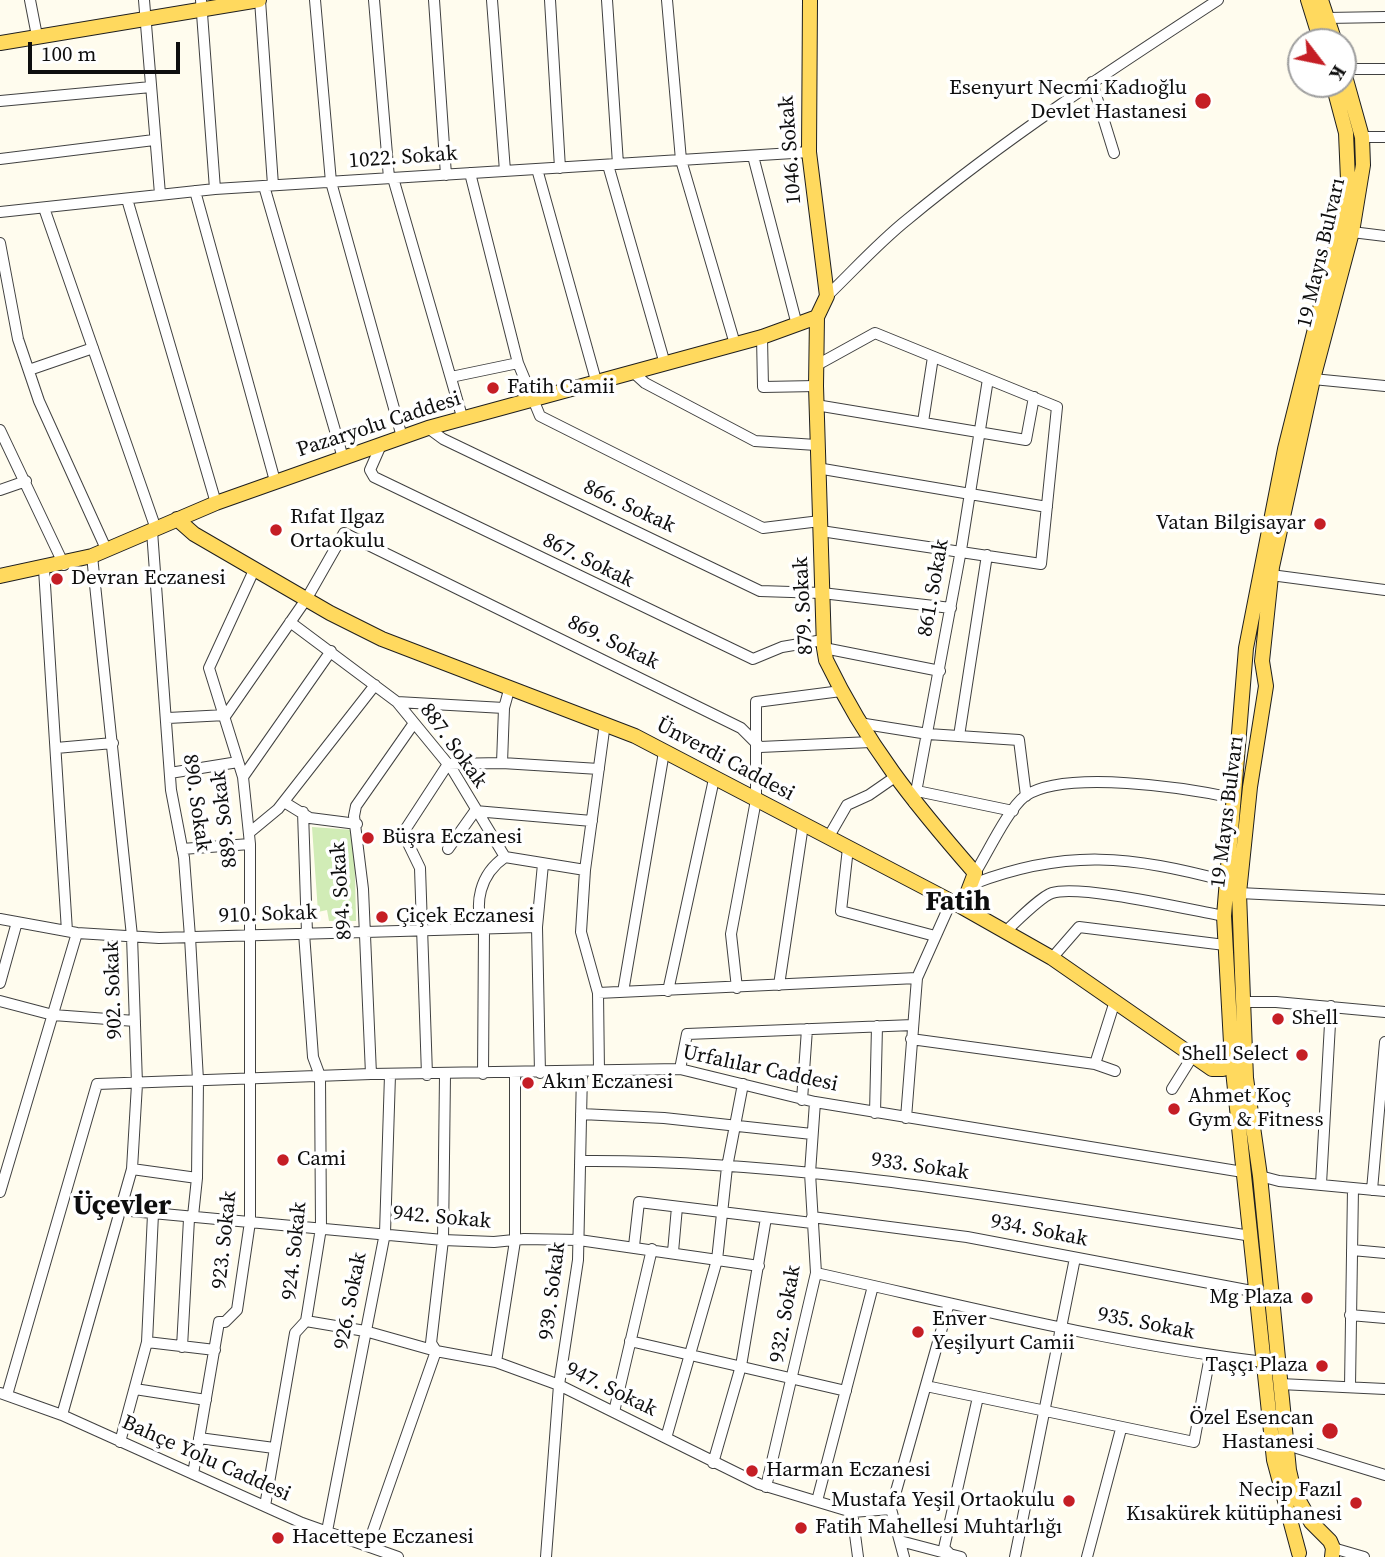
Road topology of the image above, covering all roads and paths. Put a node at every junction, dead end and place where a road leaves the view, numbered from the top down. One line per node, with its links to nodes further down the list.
1 (30, 0): 21 (street)
2 (144, 0): 17 (street)
3 (259, 0): 15 (main road); 46 (street)
4 (315, 0): 45 (street)
5 (374, 0): 44 (street)
6 (434, 0): 43 (street)
7 (492, 0): 41 (street)
8 (550, 0): 39 (street)
9 (607, 0): 38 (street)
10 (667, 0): 37 (street)
11 (810, 0): 33 (main road, 1046. Sokak)
12 (1217, 0): 25 (street)
13 (1308, 0): 19 (main road)
14 (1321, 0): 18 (main road)
15 (202, 4): 17 (main road); 47 (street)
16 (1385, 17): 18 (street)
17 (146, 18): 21 (main road); 26 (street)
18 (1326, 18): 20 (main road)
19 (1317, 28)
20 (1330, 28)
21 (37, 36): 22 (main road)
22 (0, 43)
23 (1357, 69): 24 (street)
24 (1385, 69)
25 (1092, 82): 34 (street); 56 (street)
26 (151, 87): 29 (street); 32 (street)
27 (1337, 98): 140 (main road, 19 Mayıs Bulvarı)
28 (1351, 98): 30 (main road, 19 Mayıs Bulvarı)
29 (0, 101)
30 (1362, 137): 31 (street); 53 (main road, 19 Mayıs Bulvarı)
31 (1385, 137)
32 (154, 140): 36 (street); 49 (street)
33 (809, 152): 35 (street, 1022. Sokak); 56 (main road, 1046. Sokak)
34 (1114, 153)
35 (753, 156): 37 (street, 1022. Sokak); 58 (street)
36 (0, 159)
37 (681, 160): 38 (street, 1022. Sokak); 60 (street)
38 (613, 164): 39 (street, 1022. Sokak); 64 (street)
39 (559, 168): 40 (street, 1022. Sokak)
40 (537, 169): 41 (street, 1022. Sokak); 71 (street)
41 (505, 171): 42 (street, 1022. Sokak)
42 (470, 173): 43 (street, 1022. Sokak); 63 (street)
43 (446, 175): 44 (street, 1022. Sokak)
44 (391, 178): 45 (street, 1022. Sokak); 68 (street)
45 (331, 182): 46 (street, 1022. Sokak); 82 (street)
46 (269, 186): 47 (street, 1022. Sokak); 85 (street)
47 (215, 189): 48 (street, 1022. Sokak)
48 (195, 191): 49 (street, 1022. Sokak); 88 (street)
49 (160, 194): 50 (street, 1022. Sokak)
50 (127, 199): 51 (street, 1022. Sokak); 91 (street)
51 (44, 208): 52 (street, 1022. Sokak); 61 (street, 890. Sokak)
52 (0, 212)
53 (1352, 232): 54 (street); 70 (main road, 19 Mayıs Bulvarı)
54 (1385, 236)
55 (0, 243): 66 (street)
56 (827, 296): 57 (main road, 879. Sokak)
57 (817, 317): 58 (main road, Pazaryolu Caddesi); 65 (main road, 879. Sokak)
58 (797, 325): 59 (main road, Pazaryolu Caddesi)
59 (762, 337): 60 (main road, Pazaryolu Caddesi); 72 (street)
60 (735, 344): 64 (main road, Pazaryolu Caddesi)
61 (93, 348): 66 (street); 95 (street, 890. Sokak)
62 (933, 357): 65 (street); 69 (street); 78 (street)
63 (519, 363): 68 (street); 75 (street)
64 (665, 364): 67 (main road, Pazaryolu Caddesi)
65 (817, 365): 72 (main road, 879. Sokak)
66 (29, 370): 96 (street)
67 (634, 373): 71 (main road, Pazaryolu Caddesi); 84 (street)
68 (451, 377): 77 (street)
69 (988, 379): 74 (street); 81 (street, 861. Sokak)
70 (1313, 379): 73 (street); 103 (main road, 19 Mayıs Bulvarı)
71 (597, 384): 75 (main road, Pazaryolu Caddesi)
72 (816, 386): 76 (main road, 879. Sokak)
73 (1385, 387)
74 (1034, 397): 81 (street); 92 (street)
75 (532, 401): 77 (main road, Pazaryolu Caddesi); 94 (street)
76 (816, 405): 78 (street); 84 (main road, 879. Sokak)
77 (463, 420): 79 (main road, Pazaryolu Caddesi)
78 (923, 422): 81 (street)
79 (428, 428): 82 (main road, Pazaryolu Caddesi); 106 (street, 866. Sokak)
80 (0, 430): 87 (street)
81 (978, 432): 90 (street, 861. Sokak)
82 (402, 437): 83 (main road, Pazaryolu Caddesi)
83 (382, 445): 85 (main road, Pazaryolu Caddesi); 110 (street, 867. Sokak)
84 (816, 445): 86 (main road, 879. Sokak)
85 (343, 458): 88 (main road, Pazaryolu Caddesi)
86 (817, 468): 90 (street); 94 (main road, 879. Sokak)
87 (26, 481): 89 (street); 100 (street)
88 (275, 481): 91 (main road, Pazaryolu Caddesi)
89 (0, 490)
90 (970, 492): 92 (street); 97 (street, 861. Sokak)
91 (216, 503): 93 (main road, Pazaryolu Caddesi)
92 (1046, 507): 98 (street)
93 (177, 519): 95 (main road, Pazaryolu Caddesi); 101 (main road, Ünverdi Caddesi)
94 (821, 526): 97 (street); 106 (main road, 879. Sokak)
95 (154, 530): 96 (main road, Pazaryolu Caddesi); 119 (street, 890. Sokak)
96 (107, 551): 99 (main road, Pazaryolu Caddesi)
97 (961, 551): 98 (street); 108 (street, 861. Sokak)
98 (987, 555): 124 (street)
99 (92, 556): 100 (main road, Pazaryolu Caddesi); 126 (street, 902. Sokak)
100 (64, 565): 102 (main road, Pazaryolu Caddesi)
101 (256, 568): 107 (main road, Ünverdi Caddesi); 118 (street, 889. Sokak)
102 (44, 569): 104 (main road, Pazaryolu Caddesi); 128 (street)
103 (1271, 575): 105 (street); 159 (main road, 19 Mayıs Bulvarı)
104 (0, 576)
105 (1385, 590)
106 (822, 593): 108 (street, 866. Sokak); 110 (main road, 879. Sokak)
107 (307, 598): 109 (street); 114 (main road, Ünverdi Caddesi); 125 (street, 869. Sokak)
108 (951, 608): 112 (street, 861. Sokak)
109 (290, 622): 111 (street, 887. Sokak); 118 (street)
110 (824, 644): 112 (street); 115 (main road, 879. Sokak)
111 (331, 651): 113 (street, 887. Sokak); 135 (street)
112 (940, 671): 123 (street, 861. Sokak)
113 (375, 685): 116 (street, 887. Sokak); 142 (street)
114 (509, 690): 117 (street); 121 (main road, Ünverdi Caddesi)
115 (841, 691): 122 (main road, 879. Sokak); 125 (street)
116 (397, 702): 117 (street); 120 (street, 887. Sokak)
117 (504, 708): 131 (street)
118 (226, 715): 119 (street); 130 (street, 889. Sokak)
119 (168, 718): 134 (street, 890. Sokak)
120 (414, 723): 132 (street, 887. Sokak); 147 (street, 894. Sokak)
121 (605, 723): 129 (main road, Ünverdi Caddesi); 133 (street)
122 (859, 723): 123 (street); 127 (main road, 879. Sokak)
123 (928, 734): 124 (street); 139 (street, 861. Sokak)
124 (960, 736): 138 (street)
125 (756, 740): 127 (street, 869. Sokak); 141 (street)
126 (113, 743): 128 (street); 173 (street, 902. Sokak)
127 (871, 743): 136 (main road, 879. Sokak)
128 (56, 748): 169 (street)
129 (664, 752): 137 (main road, Ünverdi Caddesi); 183 (street)
130 (238, 762): 134 (street); 135 (street, 889. Sokak)
131 (502, 763): 132 (street); 133 (street)
132 (448, 764): 143 (street, 887. Sokak); 166 (street)
133 (599, 769): 146 (street)
134 (170, 773): 152 (street, 890. Sokak)
135 (243, 777): 150 (street, 889. Sokak)
136 (895, 777): 139 (main road, 879. Sokak); 149 (street)
137 (714, 779): 141 (main road, Ünverdi Caddesi); 182 (street)
138 (1026, 796): 140 (street); 144 (street)
139 (916, 797): 144 (street); 157 (main road, 879. Sokak)
140 (1233, 798): 158 (main road, 19 Mayıs Bulvarı)
141 (756, 800): 148 (main road, Ünverdi Caddesi); 181 (street)
142 (284, 802): 145 (street); 150 (street)
143 (475, 811): 146 (street); 153 (street); 154 (street, 887. Sokak)
144 (1013, 811): 157 (street)
145 (303, 812): 147 (street); 171 (street, 924. Sokak)
146 (592, 821): 156 (street)
147 (356, 824): 170 (street, 894. Sokak)
148 (803, 825): 149 (main road, Ünverdi Caddesi); 180 (street)
149 (828, 838): 151 (main road, Ünverdi Caddesi)
150 (250, 839): 152 (street); 172 (street, 889. Sokak)
151 (848, 848): 161 (main road, Ünverdi Caddesi); 174 (street)
152 (182, 849): 175 (street, 890. Sokak)
153 (448, 849)
154 (505, 857): 155 (street); 167 (street)
155 (542, 864): 156 (street); 165 (street)
156 (585, 870): 184 (street)
157 (974, 878): 158 (street); 161 (main road)
158 (1226, 881): 162 (main road, 19 Mayıs Bulvarı)
159 (1239, 893): 160 (street); 187 (main road, 19 Mayıs Bulvarı)
160 (1385, 900)
161 (956, 905): 168 (main road, Ünverdi Caddesi); 174 (street)
162 (1224, 916): 168 (street); 176 (main road, 19 Mayıs Bulvarı)
163 (0, 919): 164 (street, 910. Sokak)
164 (17, 922): 169 (street, 910. Sokak); 179 (street)
165 (537, 927): 167 (street, 910. Sokak); 204 (street)
166 (422, 930): 167 (street, 910. Sokak); 170 (street, 910. Sokak); 209 (street)
167 (484, 931): 206 (street)
168 (1006, 931): 177 (main road, Ünverdi Caddesi)
169 (72, 932): 173 (street, 910. Sokak); 190 (street)
170 (364, 932): 171 (street, 910. Sokak); 205 (street, 894. Sokak)
171 (306, 933): 172 (street, 910. Sokak); 211 (street, 924. Sokak)
172 (252, 935): 175 (street, 910. Sokak); 213 (street, 889. Sokak)
173 (132, 936): 175 (street, 910. Sokak); 191 (street, 902. Sokak)
174 (935, 936): 178 (street)
175 (190, 937): 212 (street, 890. Sokak)
176 (1225, 945): 177 (street); 198 (main road, 19 Mayıs Bulvarı)
177 (1052, 958): 186 (main road, Ünverdi Caddesi)
178 (917, 978): 180 (street); 192 (street)
179 (0, 983)
180 (779, 985): 181 (street)
181 (737, 988): 182 (street)
182 (668, 991): 183 (street)
183 (623, 992): 184 (street)
184 (598, 993): 201 (street)
185 (0, 1001): 190 (street)
186 (1115, 1001): 197 (main road, Ünverdi Caddesi); 199 (street)
187 (1242, 1002): 188 (street); 229 (main road, 19 Mayıs Bulvarı)
188 (1331, 1006): 189 (street); 231 (street)
189 (1385, 1012)
190 (53, 1015): 191 (street); 235 (street)
191 (135, 1021): 214 (street, 902. Sokak)
192 (913, 1026): 193 (street); 195 (street)
193 (877, 1027): 194 (street); 219 (street)
194 (807, 1029): 200 (street); 217 (street)
195 (911, 1040): 199 (street); 221 (street)
196 (1385, 1042): 233 (street)
197 (1192, 1057): 198 (main road, Ünverdi Caddesi); 216 (street)
198 (1232, 1061): 227 (main road, 19 Mayıs Bulvarı)
199 (1095, 1064): 202 (street)
200 (680, 1069): 201 (street, Urfalılar Caddesi); 215 (street, Urfalılar Caddesi)
201 (598, 1071): 203 (street, Urfalılar Caddesi)
202 (1115, 1071)
203 (582, 1072): 204 (street, Urfalılar Caddesi); 220 (street, 939. Sokak)
204 (540, 1073): 207 (street, Urfalılar Caddesi)
205 (370, 1074): 208 (street, Urfalılar Caddesi); 211 (street, Urfalılar Caddesi)
206 (483, 1074): 207 (street, Urfalılar Caddesi); 210 (street, Urfalılar Caddesi)
207 (515, 1074): 249 (street)
208 (390, 1075): 209 (street, Urfalılar Caddesi); 245 (street, 926. Sokak)
209 (427, 1075): 210 (street, Urfalılar Caddesi)
210 (445, 1075): 247 (street)
211 (320, 1076): 213 (street, Urfalılar Caddesi); 244 (street, 924. Sokak)
212 (198, 1080): 213 (street, Urfalılar Caddesi); 214 (street, Urfalılar Caddesi); 230 (street, 890. Sokak)
213 (250, 1080): 243 (street, 923. Sokak)
214 (137, 1084): 226 (street, 902. Sokak); 285 (street, Urfalılar Caddesi)
215 (743, 1084): 217 (street, Urfalılar Caddesi); 222 (street)
216 (1172, 1090)
217 (802, 1100): 218 (street, Urfalılar Caddesi)
218 (815, 1102): 219 (street, Urfalılar Caddesi); 223 (street, 932. Sokak)
219 (875, 1113): 221 (street, Urfalılar Caddesi)
220 (581, 1114): 222 (street); 224 (street, 939. Sokak)
221 (906, 1118): 227 (street, Urfalılar Caddesi)
222 (736, 1126): 223 (street); 225 (street)
223 (812, 1134): 228 (street, 932. Sokak)
224 (580, 1161): 225 (street, 933. Sokak); 248 (street, 939. Sokak)
225 (727, 1167): 228 (street, 933. Sokak); 239 (street)
226 (132, 1169): 230 (street); 237 (street, 902. Sokak)
227 (1243, 1172): 229 (main road); 246 (main road, 19 Mayıs Bulvarı)
228 (810, 1173): 242 (street, 932. Sokak); 246 (street, 933. Sokak)
229 (1260, 1176): 231 (street); 278 (main road, 19 Mayıs Bulvarı)
230 (197, 1178): 240 (street, 890. Sokak)
231 (1321, 1184): 232 (street)
232 (1353, 1188): 233 (street); 252 (street)
233 (1372, 1190): 234 (street)
234 (1385, 1191)
235 (0, 1192)
236 (677, 1207): 239 (street, 934. Sokak); 250 (street, 934. Sokak); 253 (street)
237 (120, 1210): 238 (street, 942. Sokak); 290 (street, 902. Sokak)
238 (153, 1214): 240 (street, 942. Sokak); 268 (street)
239 (724, 1214): 241 (street, 934. Sokak); 256 (street)
240 (192, 1216): 243 (street, 942. Sokak); 269 (street, 890. Sokak)
241 (766, 1218): 242 (street, 934. Sokak); 257 (street)
242 (812, 1220): 255 (street, 934. Sokak); 258 (street, 932. Sokak)
243 (250, 1222): 244 (street, 942. Sokak); 270 (street, 923. Sokak)
244 (321, 1228): 245 (street, 942. Sokak); 264 (street, 924. Sokak)
245 (384, 1233): 247 (street, 942. Sokak); 266 (street, 926. Sokak)
246 (1252, 1236): 260 (main road, 19 Mayıs Bulvarı)
247 (443, 1240): 249 (street, 942. Sokak); 271 (street)
248 (579, 1240): 249 (street, 942. Sokak); 250 (street, 942. Sokak); 279 (street, 939. Sokak)
249 (515, 1241): 274 (street)
250 (634, 1246): 251 (street, 942. Sokak)
251 (652, 1249): 253 (street, 942. Sokak); 267 (street)
252 (1352, 1250): 254 (street); 262 (street)
253 (673, 1252): 256 (street, 942. Sokak)
254 (1385, 1253)
255 (1075, 1258): 260 (street, 934. Sokak); 265 (street)
256 (717, 1260): 257 (street, 942. Sokak); 272 (street)
257 (759, 1266): 276 (street)
258 (817, 1273): 259 (street, 935. Sokak); 277 (street, 932. Sokak)
259 (873, 1286): 261 (street, 935. Sokak); 284 (street)
260 (1257, 1292): 275 (main road, 19 Mayıs Bulvarı)
261 (949, 1303): 265 (street, 935. Sokak); 280 (street)
262 (1350, 1315): 263 (street); 281 (street)
263 (1385, 1318)
264 (306, 1321): 266 (street, 947. Sokak); 296 (street, 924. Sokak)
265 (1061, 1327): 273 (street, 935. Sokak); 289 (street)
266 (365, 1331): 271 (street, 947. Sokak); 305 (street, 926. Sokak)
267 (630, 1341): 272 (street); 288 (street)
268 (147, 1342): 269 (street); 282 (street)
269 (182, 1347): 270 (street)
270 (215, 1350): 287 (street, 923. Sokak)
271 (436, 1351): 274 (street, 947. Sokak); 308 (street)
272 (691, 1354): 276 (street); 293 (street)
273 (1210, 1356): 275 (street, 935. Sokak); 291 (street)
274 (496, 1362): 279 (street, 947. Sokak)
275 (1265, 1362): 310 (main road, 19 Mayıs Bulvarı)
276 (741, 1366): 277 (street); 297 (street)
277 (794, 1378): 284 (street); 300 (street, 932. Sokak)
278 (1280, 1384): 281 (street); 295 (main road, 19 Mayıs Bulvarı)
279 (559, 1385): 288 (street, 947. Sokak); 314 (street, 939. Sokak)
280 (926, 1386): 286 (street); 303 (street)
281 (1350, 1386): 283 (street)
282 (135, 1388): 287 (street); 294 (street)
283 (1385, 1389)
284 (846, 1391): 301 (street)
285 (4, 1394): 290 (street, Bahçe Yolu Caddesi)
286 (978, 1398): 289 (street); 311 (street)
287 (206, 1400): 292 (street, 923. Sokak)
288 (614, 1412): 293 (street, 947. Sokak)
289 (1046, 1413): 291 (street); 317 (street)
290 (62, 1415): 294 (street, Bahçe Yolu Caddesi)
291 (1121, 1429): 312 (street)
292 (199, 1438): 296 (street); 298 (street, 923. Sokak)
293 (666, 1438): 297 (street, 947. Sokak)
294 (120, 1442): 298 (street, Bahçe Yolu Caddesi)
295 (1287, 1445): 299 (street); 306 (main road, 19 Mayıs Bulvarı)
296 (274, 1448): 302 (street, 924. Sokak)
297 (713, 1462): 300 (street, 947. Sokak)
298 (193, 1474): 302 (street, Bahçe Yolu Caddesi)
299 (1385, 1475)
300 (766, 1487): 301 (street, 947. Sokak)
301 (817, 1501): 304 (street, 947. Sokak)
302 (264, 1506): 305 (street, Bahçe Yolu Caddesi)
303 (891, 1509): 304 (street, 947. Sokak); 307 (street)
304 (852, 1512): 315 (street)
305 (327, 1531): 308 (street, Bahçe Yolu Caddesi)
306 (1324, 1536): 309 (main road, 19 Mayıs Bulvarı); 310 (main road)
307 (900, 1541): 311 (street); 316 (street)
308 (368, 1545): 313 (street, Bahçe Yolu Caddesi)
309 (1333, 1553): 318 (street)
310 (1299, 1555)
311 (956, 1556)
312 (1090, 1556)
313 (398, 1557)
314 (546, 1557)
315 (858, 1557)
316 (904, 1557)
317 (1015, 1557)
318 (1364, 1557)

